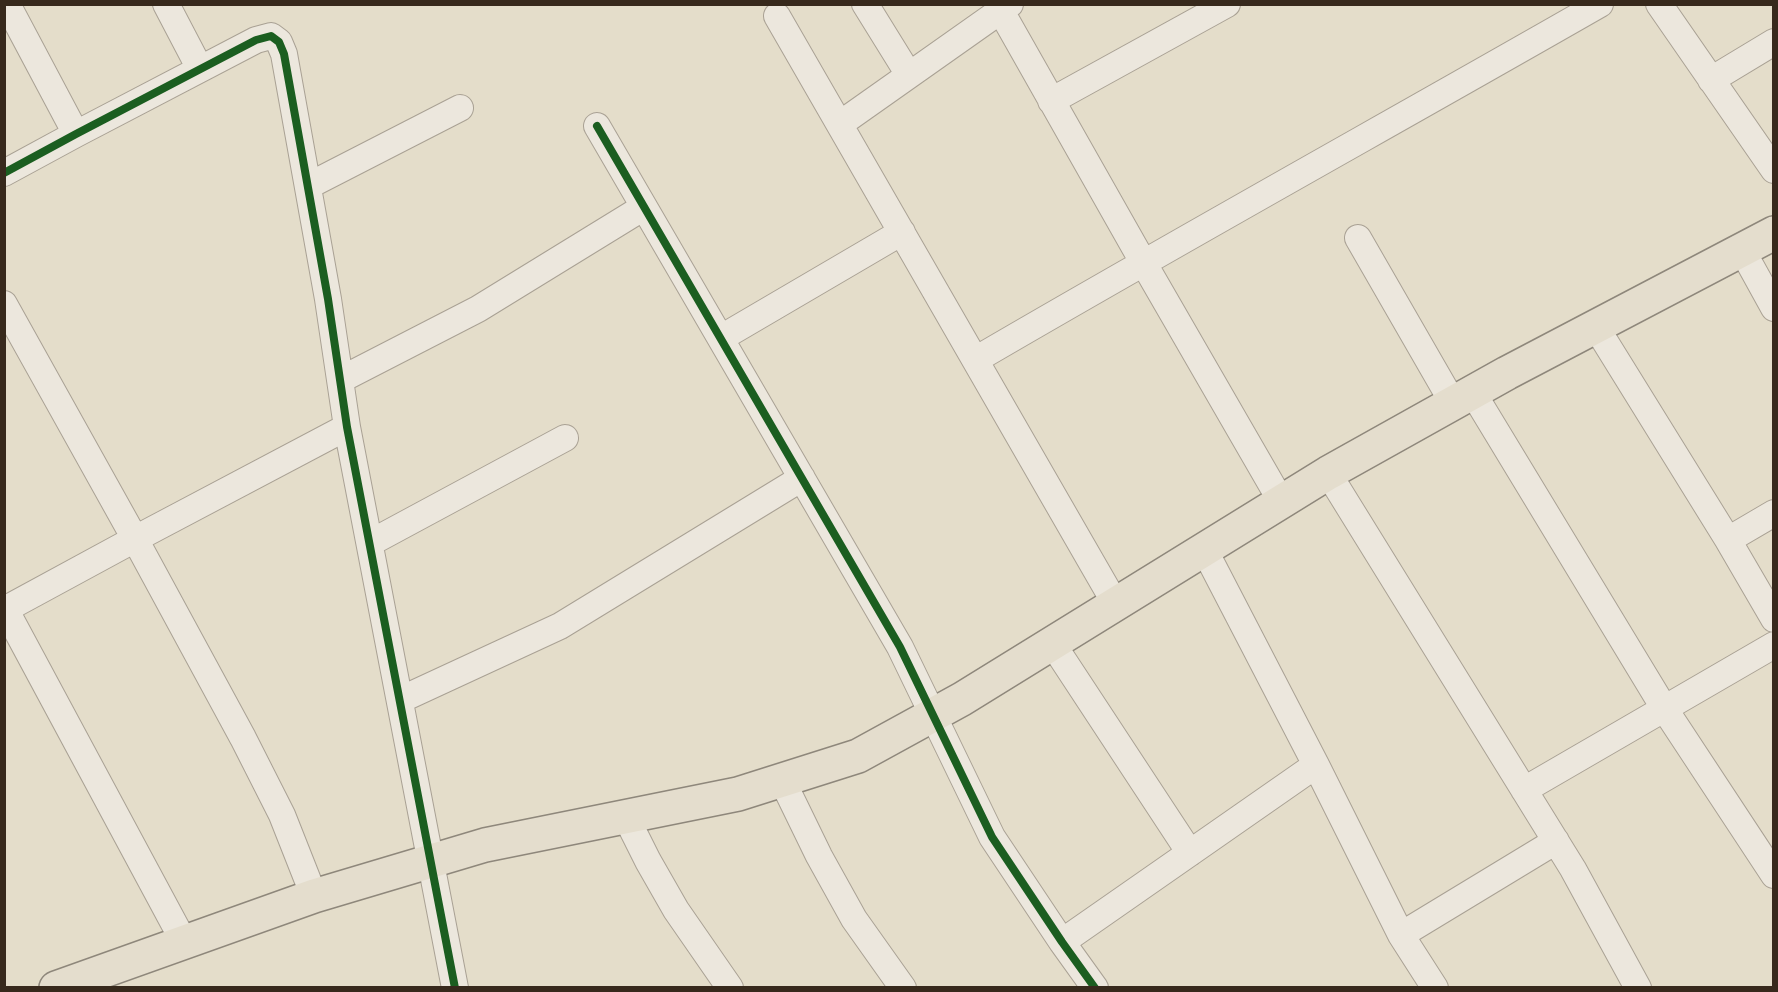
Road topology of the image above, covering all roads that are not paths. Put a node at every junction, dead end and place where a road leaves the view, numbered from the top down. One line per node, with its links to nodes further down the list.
1 (8, 4): 17 (street)
2 (166, 4): 10 (street)
3 (865, 4): 11 (street)
4 (1227, 4): 13 (street)
5 (1600, 4): 26 (street)
6 (1659, 4): 12 (street)
7 (1003, 7): 11 (street); 13 (street)
8 (777, 16): 15 (street)
9 (1773, 42): 12 (street)
10 (200, 69): 17 (street); 20 (street)
11 (909, 75): 15 (street)
12 (1711, 80): 18 (street)
13 (1052, 101): 26 (street)
14 (460, 108): 20 (street)
15 (840, 124): 22 (street)
16 (597, 126): 21 (street)
17 (76, 134): 19 (street)
18 (1773, 170)
19 (4, 173)
20 (308, 186): 32 (street)
21 (644, 207): 30 (street); 32 (street)
22 (902, 232): 30 (street); 31 (street)
23 (1773, 233): 25 (main road)
24 (1358, 238): 33 (street)
25 (1742, 250): 28 (street); 29 (main road)
26 (1143, 262): 31 (street); 38 (street)
27 (4, 304): 40 (street)
28 (1773, 308)
29 (1596, 327): 33 (main road); 41 (street)
30 (721, 338): 37 (street)
31 (975, 360): 44 (street)
32 (340, 380): 34 (street)
33 (1463, 398): 36 (main road); 50 (street)
34 (347, 427): 40 (street); 42 (street)
35 (565, 438): 42 (street)
36 (1328, 473): 38 (main road); 54 (street)
37 (802, 478): 49 (street); 51 (street)
38 (1281, 501): 43 (main road)
39 (1773, 513): 41 (street)
40 (135, 539): 45 (street); 60 (street)
41 (1728, 540): 46 (street)
42 (370, 543): 49 (street)
43 (1204, 549): 44 (main road); 52 (street)
44 (1115, 603): 47 (main road)
45 (5, 609): 62 (street)
46 (1773, 619)
47 (1052, 643): 51 (main road); 57 (street)
48 (1773, 645): 50 (street)
49 (400, 700): 58 (street)
50 (1664, 708): 54 (street); 59 (street)
51 (932, 716): 53 (main road); 63 (street)
52 (1316, 765): 57 (street); 61 (street)
53 (782, 780): 55 (main road); 67 (street)
54 (1524, 790): 56 (street)
55 (626, 817): 58 (main road); 66 (street)
56 (1556, 842): 61 (street); 70 (street)
57 (1190, 853): 63 (street)
58 (431, 861): 60 (main road); 65 (street)
59 (1773, 875)
60 (314, 896): 62 (main road)
61 (1401, 935): 69 (street)
62 (184, 942): 64 (main road)
63 (1062, 942): 68 (street)
64 (56, 987)
65 (455, 987)
66 (730, 987)
67 (903, 987)
68 (1095, 987)
69 (1435, 987)
70 (1638, 987)

